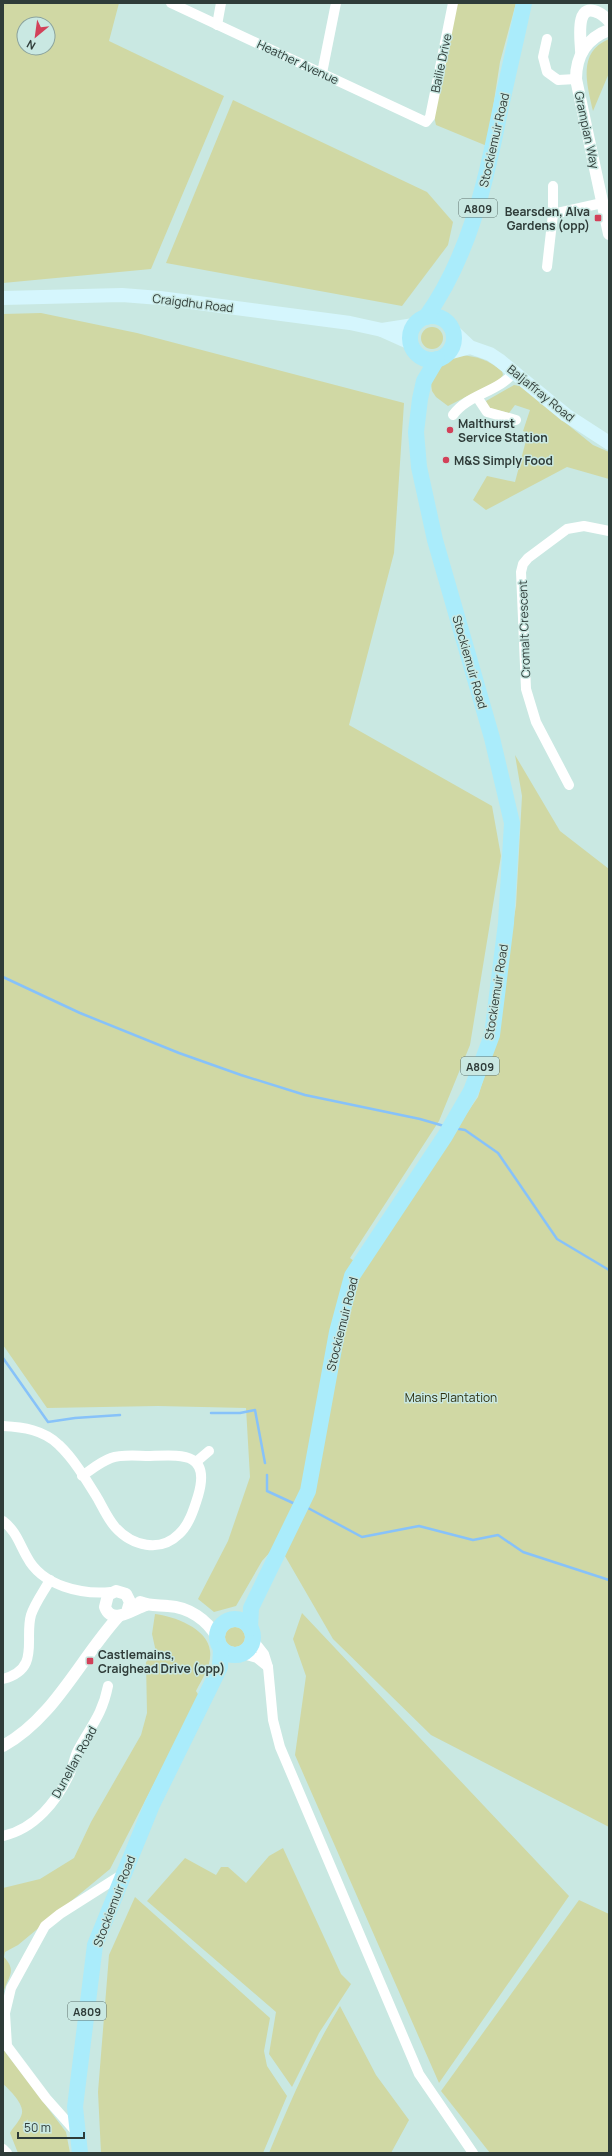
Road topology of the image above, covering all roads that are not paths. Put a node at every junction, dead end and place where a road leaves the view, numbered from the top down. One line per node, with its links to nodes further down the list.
1 (172, 3): 7 (street, Heather Avenue)
2 (221, 3): 7 (street)
3 (336, 3): 12 (street)
4 (453, 3): 14 (street, Bailie Drive)
5 (524, 3): 20 (main road, Stockiemuir Road / A809)
6 (598, 11): 8 (street, Grampian Way); 9 (street, Grampian Way)
7 (217, 24): 12 (street, Heather Avenue)
8 (581, 31): 9 (street); 11 (street, Grampian Way)
9 (602, 33): 11 (street, Grampian Way)
10 (547, 39): 13 (street)
11 (582, 51): 13 (street, Grampian Way)
12 (322, 73): 14 (street, Heather Avenue)
13 (576, 79): 16 (street, Grampian Way)
14 (426, 122)
15 (552, 186): 17 (street)
16 (602, 203): 17 (street); 18 (street, Grampian Way)
17 (553, 214): 19 (street)
18 (609, 234)
19 (547, 267)
20 (442, 295): 22 (main road, Stockiemuir Road / A809); 23 (main road)
21 (3, 298): 24 (main road, Craigdhu Road)
22 (420, 321): 23 (main road); 24 (main road, Craigdhu Road); 26 (main road)
23 (450, 326): 25 (main road, Baljaffray Road); 27 (main road)
24 (382, 330): 26 (main road, Craigdhu Road)
25 (470, 346): 27 (main road); 28 (main road, Baljaffray Road)
26 (415, 349): 27 (main road); 29 (main road, Stockiemuir Road / A809)
27 (442, 356): 29 (main road, Stockiemuir Road / A809)
28 (514, 372): 30 (street); 33 (main road, Baljaffray Road)
29 (424, 381): 46 (main road, Stockiemuir Road / A809)
30 (477, 397): 31 (street); 32 (street)
31 (453, 414)
32 (516, 420)
33 (609, 444)
34 (609, 531): 35 (street, Cromalt Crescent)
35 (569, 785)
36 (3, 1426): 39 (street)
37 (208, 1451): 38 (street)
38 (196, 1462): 39 (street); 39 (street)
39 (82, 1476)
40 (3, 1521): 41 (street)
41 (50, 1580): 43 (street); 53 (street)
42 (111, 1592): 43 (street); 44 (street); 47 (street)
43 (92, 1594): 47 (street)
44 (129, 1598): 45 (street); 47 (street)
45 (146, 1605): 47 (street); 48 (street)
46 (251, 1608): 48 (main road, Stockiemuir Road / A809); 49 (main road, Stockiemuir Road / A809)
47 (114, 1611): 55 (street)
48 (221, 1631): 49 (main road); 50 (main road); 51 (main road, Stockiemuir Road / A809)
49 (251, 1634): 50 (main road); 52 (street)
50 (240, 1654): 51 (main road); 52 (street)
51 (220, 1667): 57 (main road, Stockiemuir Road / A809)
52 (268, 1667): 62 (street)
53 (3, 1679)
54 (108, 1686): 56 (street, Dunellan Road)
55 (3, 1746)
56 (3, 1836)
57 (124, 1874): 58 (main road, Stockiemuir Road / A809); 58 (street)
58 (78, 2134): 61 (main road, Stockiemuir Road / A809)
59 (3, 2149): 60 (street)
60 (7, 2153)
61 (80, 2153)
62 (473, 2153)

